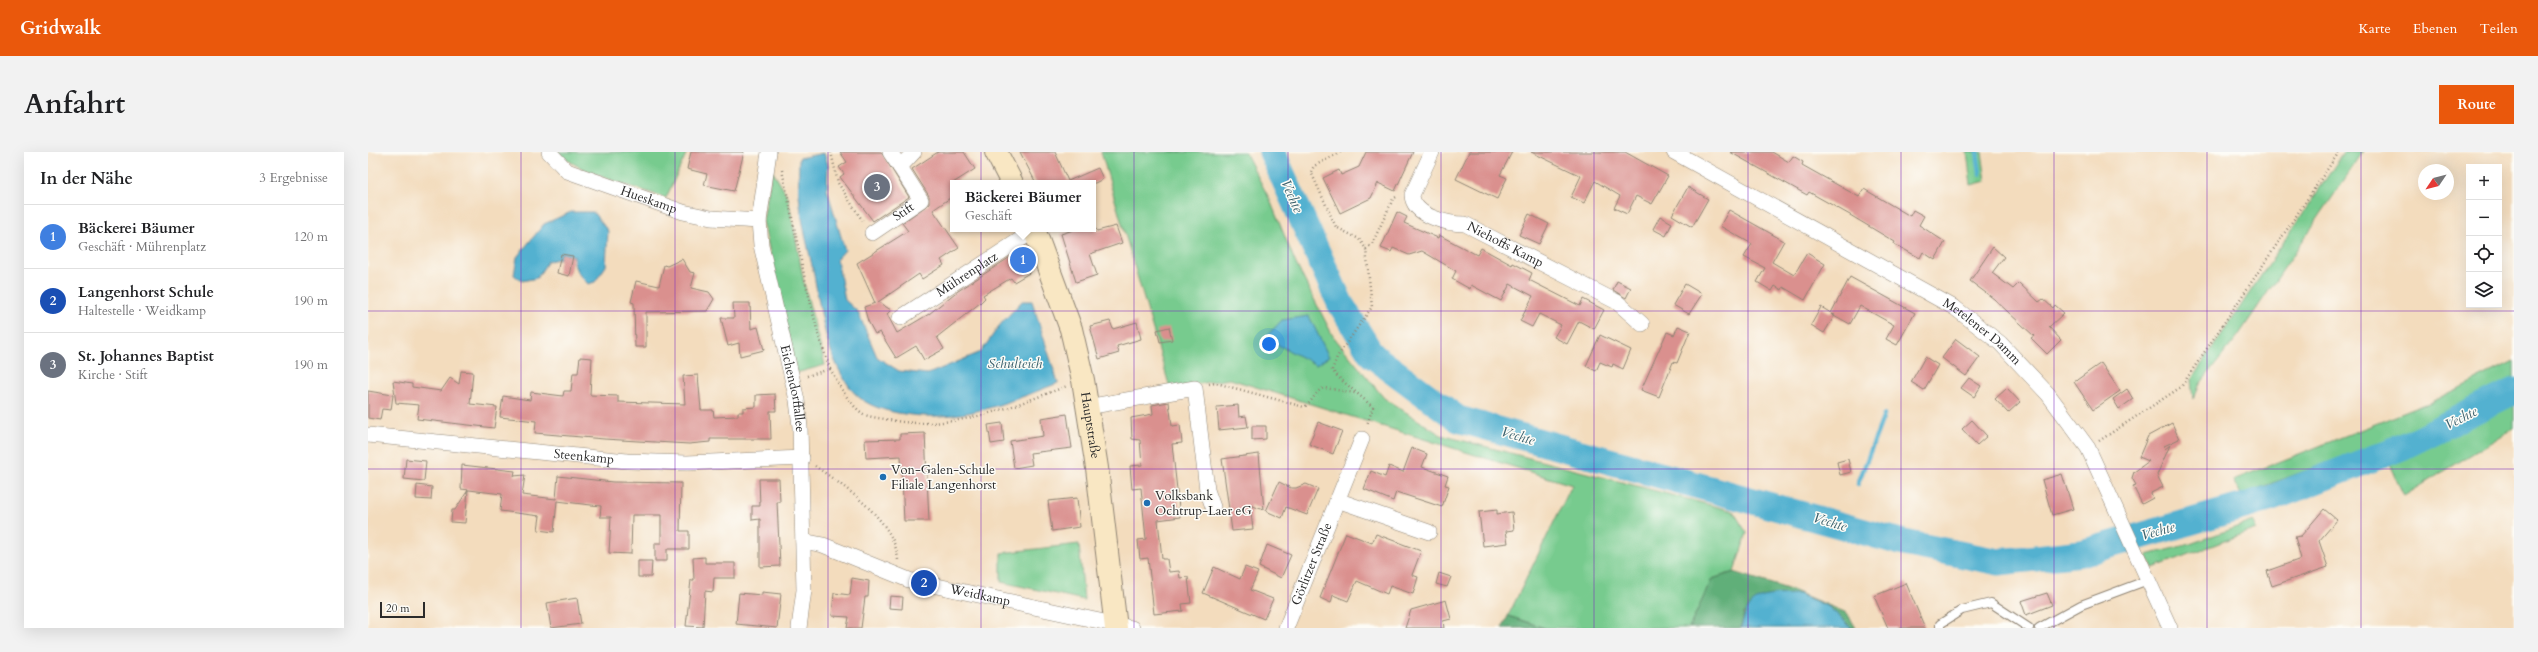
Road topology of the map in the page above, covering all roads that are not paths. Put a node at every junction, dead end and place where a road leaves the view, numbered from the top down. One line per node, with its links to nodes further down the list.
1 (550, 152): 10 (street, Hueskamp)
2 (770, 152): 10 (street, Eichendorffallee)
3 (890, 152): 8 (street, Stift)
4 (914, 152): 8 (street)
5 (996, 152): 9 (main road)
6 (1432, 152): 15 (street, Niehoffs Kamp)
7 (1674, 152): 24 (street, Metelener Damm)
8 (900, 167): 13 (street, Stift)
9 (1010, 180)
10 (759, 221): 19 (street, Eichendorffallee)
11 (1031, 232): 14 (street, Mührenplatz)
12 (1035, 232): 16 (main road, Hauptstraße)
13 (872, 233)
14 (900, 318)
15 (1642, 324)
16 (1087, 407): 21 (street); 25 (main road, Hauptstraße)
17 (368, 435): 19 (street, Steenkamp)
18 (1362, 439): 20 (street, Görlitzer Straße)
19 (802, 458): 23 (street, Eichendorffallee)
20 (1337, 500): 22 (street); 27 (street, Görlitzer Straße)
21 (1213, 507)
22 (1429, 532)
23 (803, 541): 25 (street, Weidkamp); 26 (street, Eichendorffallee)
24 (2146, 574): 30 (lane); 31 (street, Metelener Damm)
25 (1121, 627)
26 (799, 628)
27 (1286, 628)
28 (1940, 628): 29 (lane)
29 (2029, 628)
30 (2039, 628)
31 (2170, 628)

